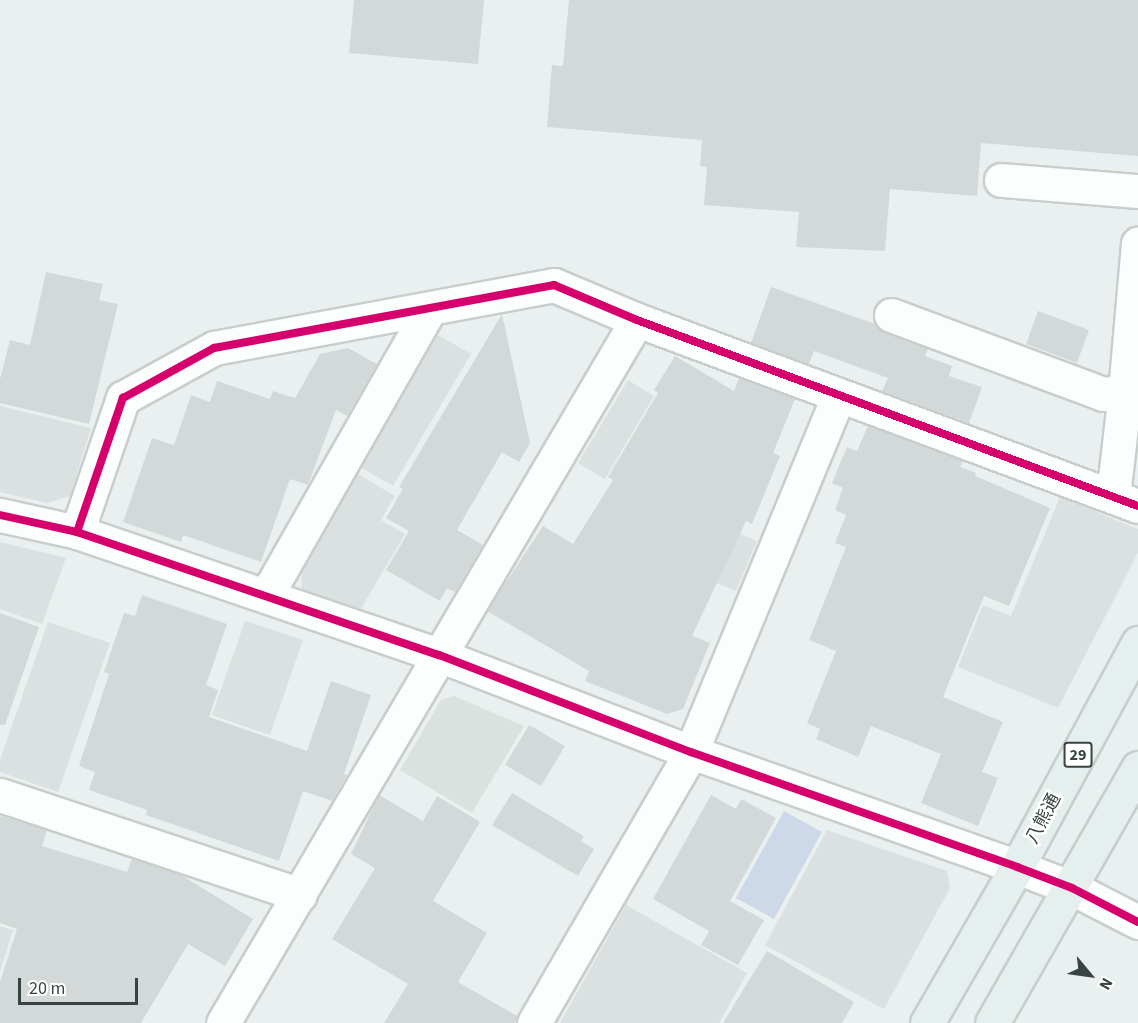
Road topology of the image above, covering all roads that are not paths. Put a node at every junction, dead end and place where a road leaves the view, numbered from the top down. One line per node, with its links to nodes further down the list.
1 (1001, 180): 2 (street)
2 (1138, 191)
3 (1138, 244): 7 (street)
4 (429, 310): 6 (street); 11 (street); 12 (street)
5 (891, 315): 7 (street)
6 (636, 320): 8 (street); 14 (street)
7 (1132, 386): 9 (street)
8 (839, 395): 9 (street); 15 (street)
9 (1126, 501)
10 (0, 515): 11 (street)
11 (76, 532): 12 (street)
12 (266, 596): 14 (street)
13 (1138, 643): 18 (main road, 八熊通 / 29)
14 (439, 655): 15 (street); 20 (street)
15 (692, 752): 18 (street); 23 (street)
16 (1138, 768): 19 (main road)
17 (0, 795): 20 (street)
18 (1017, 867): 19 (street); 24 (main road, 八熊通 / 29)
19 (1072, 888): 21 (street); 25 (main road)
20 (300, 895): 22 (street)
21 (1138, 922)
22 (223, 1023)
23 (534, 1023)
24 (927, 1023)
25 (992, 1023)

